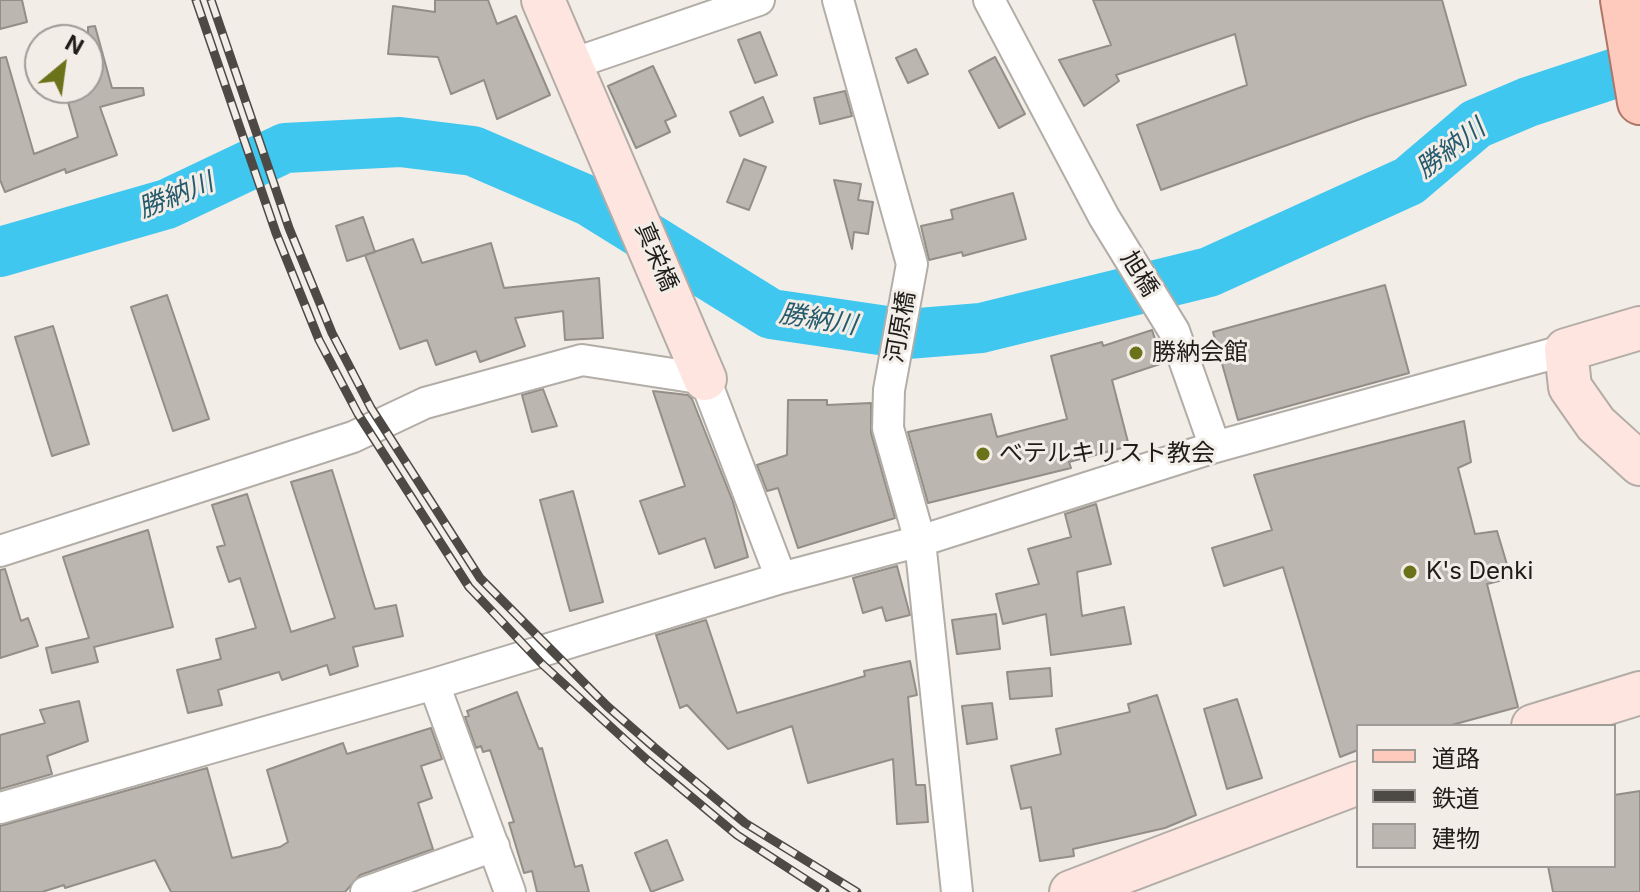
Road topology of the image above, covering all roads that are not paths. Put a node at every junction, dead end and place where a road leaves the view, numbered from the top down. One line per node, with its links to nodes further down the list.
1 (543, 0): 6 (street, 真栄橋)
2 (759, 0): 6 (street)
3 (838, 0): 13 (street, 河原橋)
4 (989, 0): 11 (street, 旭橋)
5 (1623, 0): 7 (main road)
6 (572, 64): 10 (street, 真栄橋)
7 (1640, 102)
8 (1640, 328): 9 (street)
9 (1566, 350): 11 (street); 12 (street)
10 (698, 361): 14 (street); 15 (street)
11 (1215, 447): 13 (street)
12 (1640, 464)
13 (920, 541): 15 (street); 24 (street, 河原橋)
14 (0, 551)
15 (781, 578): 16 (street)
16 (434, 684): 20 (street); 21 (street)
17 (1640, 693): 18 (street)
18 (1539, 724)
19 (1356, 784): 25 (street)
20 (0, 808)
21 (494, 846): 22 (street); 23 (street)
22 (366, 892)
23 (510, 892)
24 (957, 892)
25 (1071, 892)

